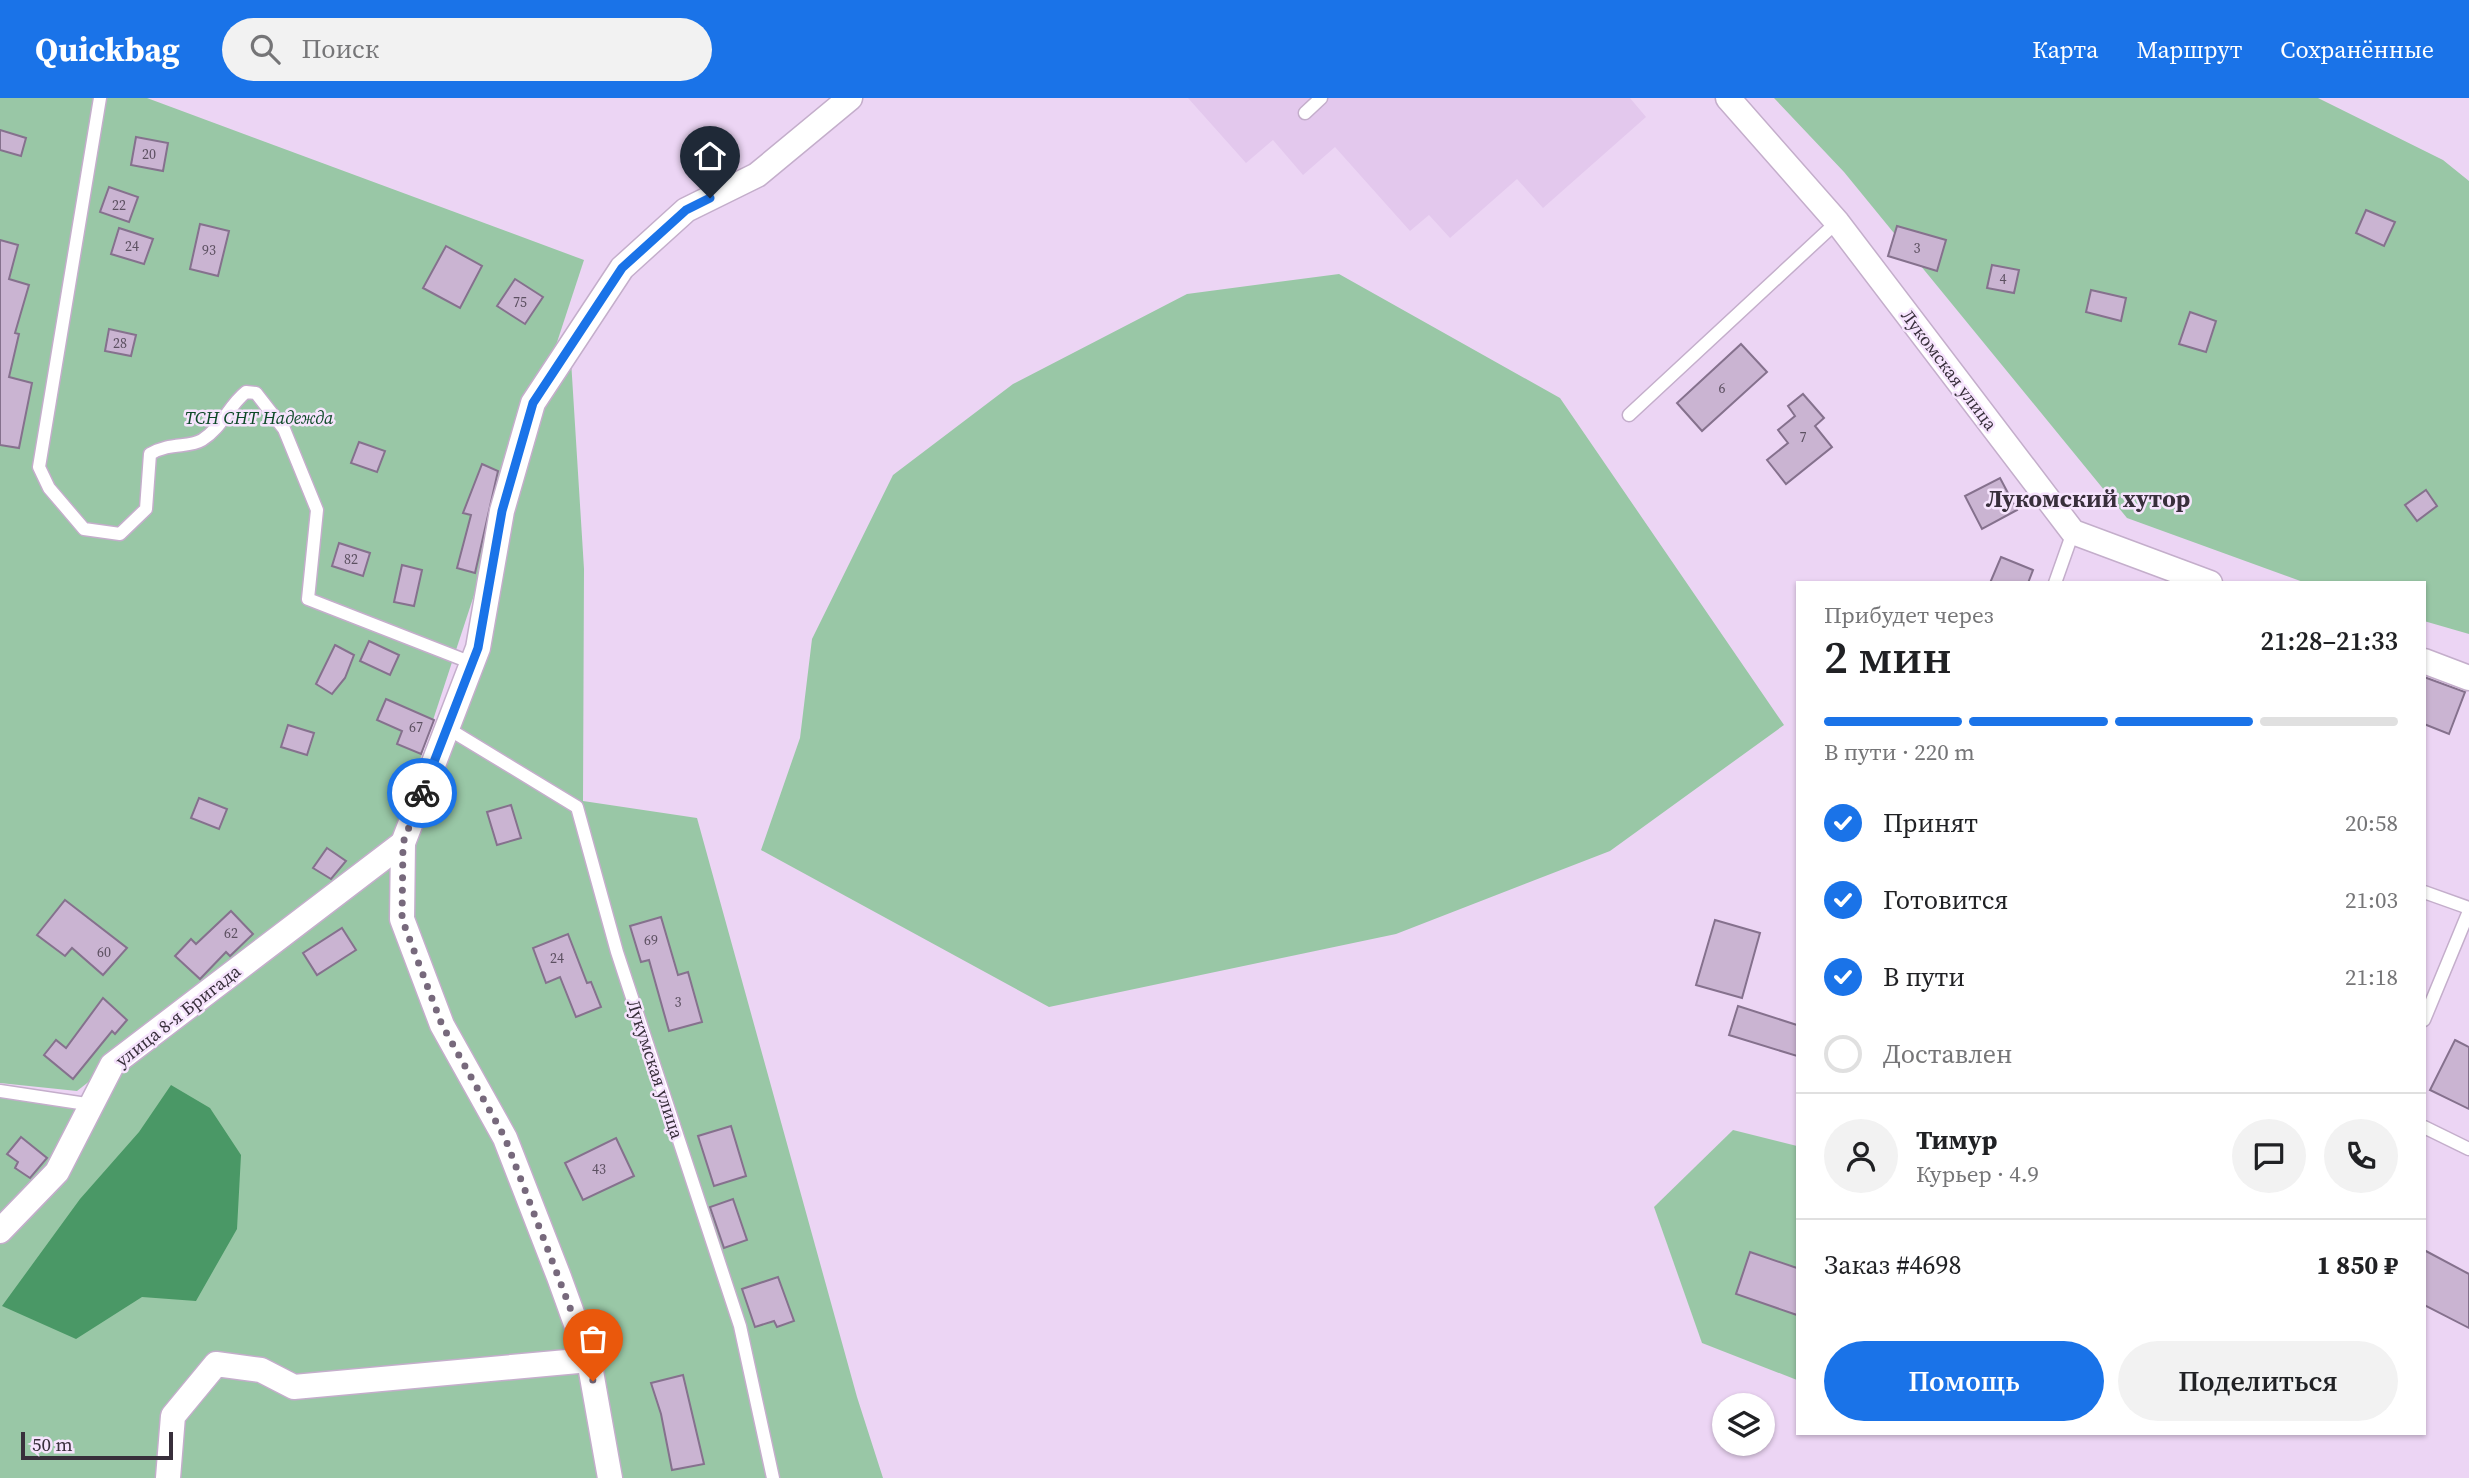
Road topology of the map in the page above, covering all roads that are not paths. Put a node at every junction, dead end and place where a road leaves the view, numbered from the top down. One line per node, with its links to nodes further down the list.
1 (100, 98): 12 (lane)
2 (850, 98): 12 (street)
3 (1321, 98): 5 (lane)
4 (1728, 98): 6 (street, Лукомская улица)
5 (1306, 113)
6 (1837, 222): 7 (lane); 8 (street, Лукомская улица)
7 (1629, 415)
8 (2073, 532): 9 (lane); 10 (street)
9 (2056, 581)
10 (2205, 581)
11 (2426, 662): 13 (street)
12 (472, 663): 14 (street)
13 (2469, 678)
14 (447, 728): 15 (street); 27 (lane, Лукумская улица)
15 (403, 843): 20 (street, улица 8-я Бригада); 24 (street)
16 (2426, 893): 17 (lane)
17 (2469, 910): 18 (lane)
18 (2426, 1015)
19 (0, 1091): 20 (lane)
20 (93, 1105): 23 (street, улица 8-я Бригада)
21 (2426, 1128): 22 (lane)
22 (2469, 1149)
23 (0, 1231)
24 (589, 1360): 25 (street); 26 (street)
25 (168, 1478)
26 (610, 1478)
27 (773, 1478)

